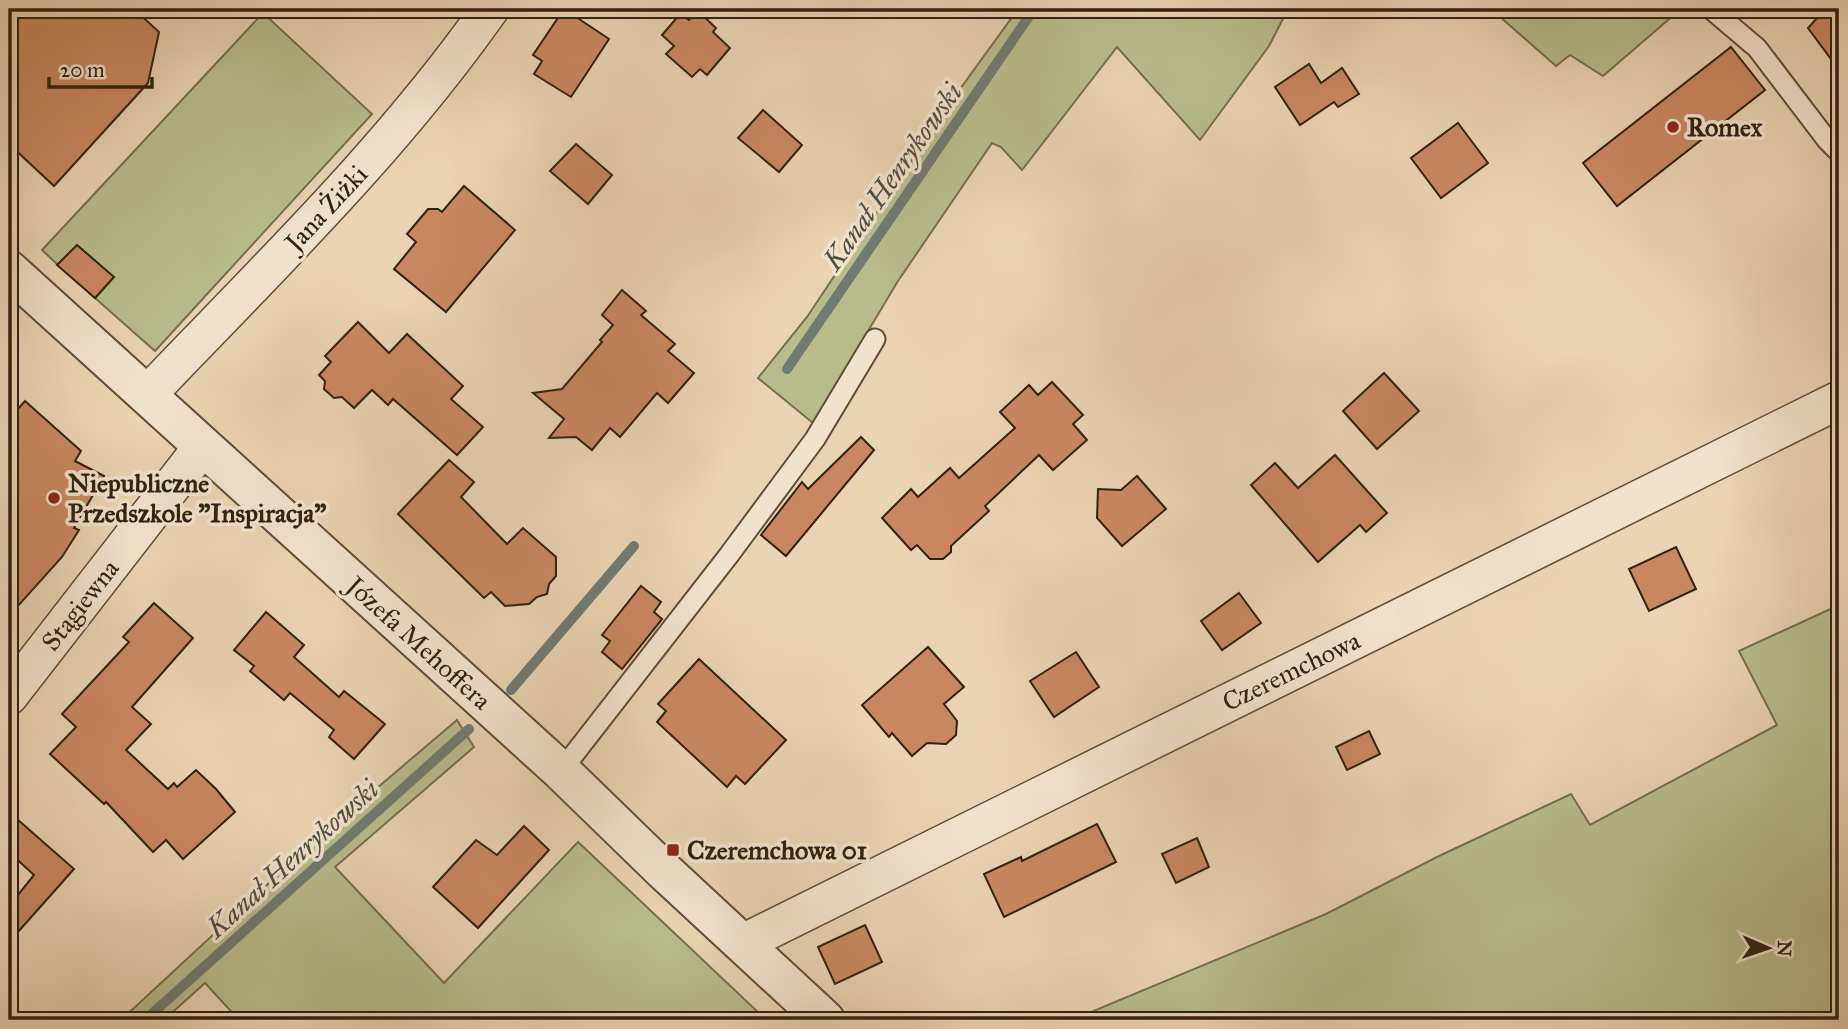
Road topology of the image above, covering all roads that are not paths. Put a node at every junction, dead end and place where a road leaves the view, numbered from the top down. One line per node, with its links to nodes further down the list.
1 (490, 9): 6 (street, Jana Żiżki)
2 (1711, 9): 3 (lane)
3 (1839, 152)
4 (9, 270): 6 (street, Józefa Mehoffera)
5 (875, 339): 10 (lane)
6 (147, 395): 8 (street, Józefa Mehoffera)
7 (1839, 400): 11 (street, Czeremchowa)
8 (203, 446): 9 (street, Stągiewna); 10 (street, Józefa Mehoffera)
9 (9, 696)
10 (561, 771): 11 (street, Józefa Mehoffera)
11 (743, 943): 12 (street, Józefa Mehoffera)
12 (825, 1020)

